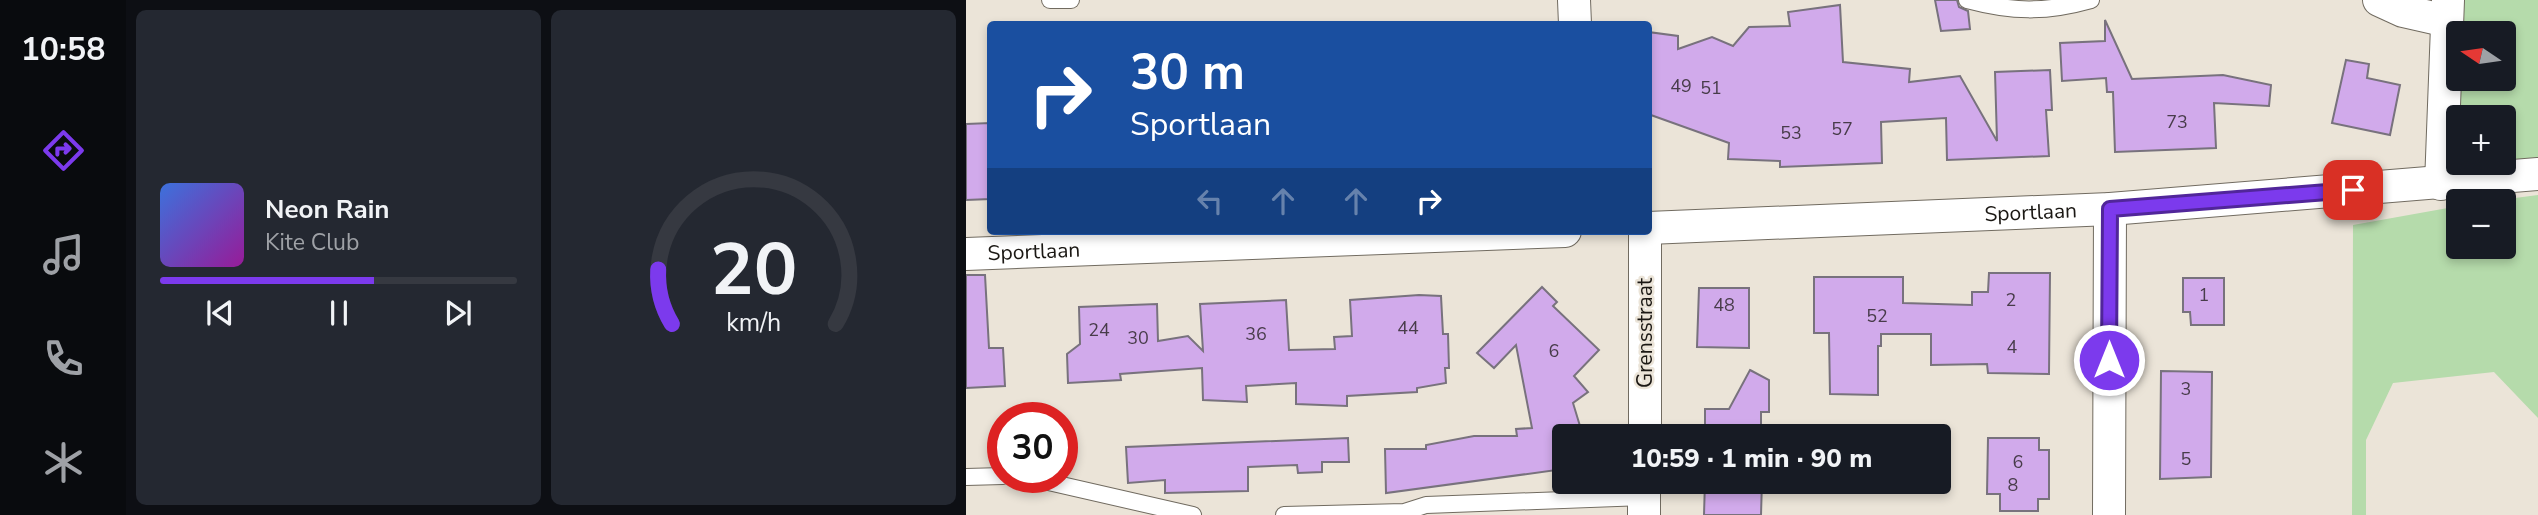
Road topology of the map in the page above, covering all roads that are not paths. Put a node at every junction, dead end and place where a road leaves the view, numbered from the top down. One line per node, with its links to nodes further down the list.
1 (1050, 0): 2 (lane)
2 (1071, 0)
3 (1574, 0): 8 (street)
4 (1967, 0): 5 (lane)
5 (2091, 0)
6 (2379, 0): 7 (street)
7 (2447, 10): 10 (street)
8 (1575, 21)
9 (2538, 174): 10 (street, Sportlaan)
10 (2441, 184): 11 (street, Sportlaan)
11 (2110, 209): 12 (street, Sportlaan); 24 (street)
12 (1652, 230)
13 (1461, 235): 15 (street, Sportlaan)
14 (1647, 235): 16 (street, Grensstraat)
15 (966, 254)
16 (1644, 424)
17 (987, 476): 18 (lane)
18 (966, 477)
19 (1078, 489): 22 (lane)
20 (1644, 498): 21 (lane)
21 (1404, 514): 23 (lane)
22 (1193, 515)
23 (1284, 515)
24 (2109, 515)

